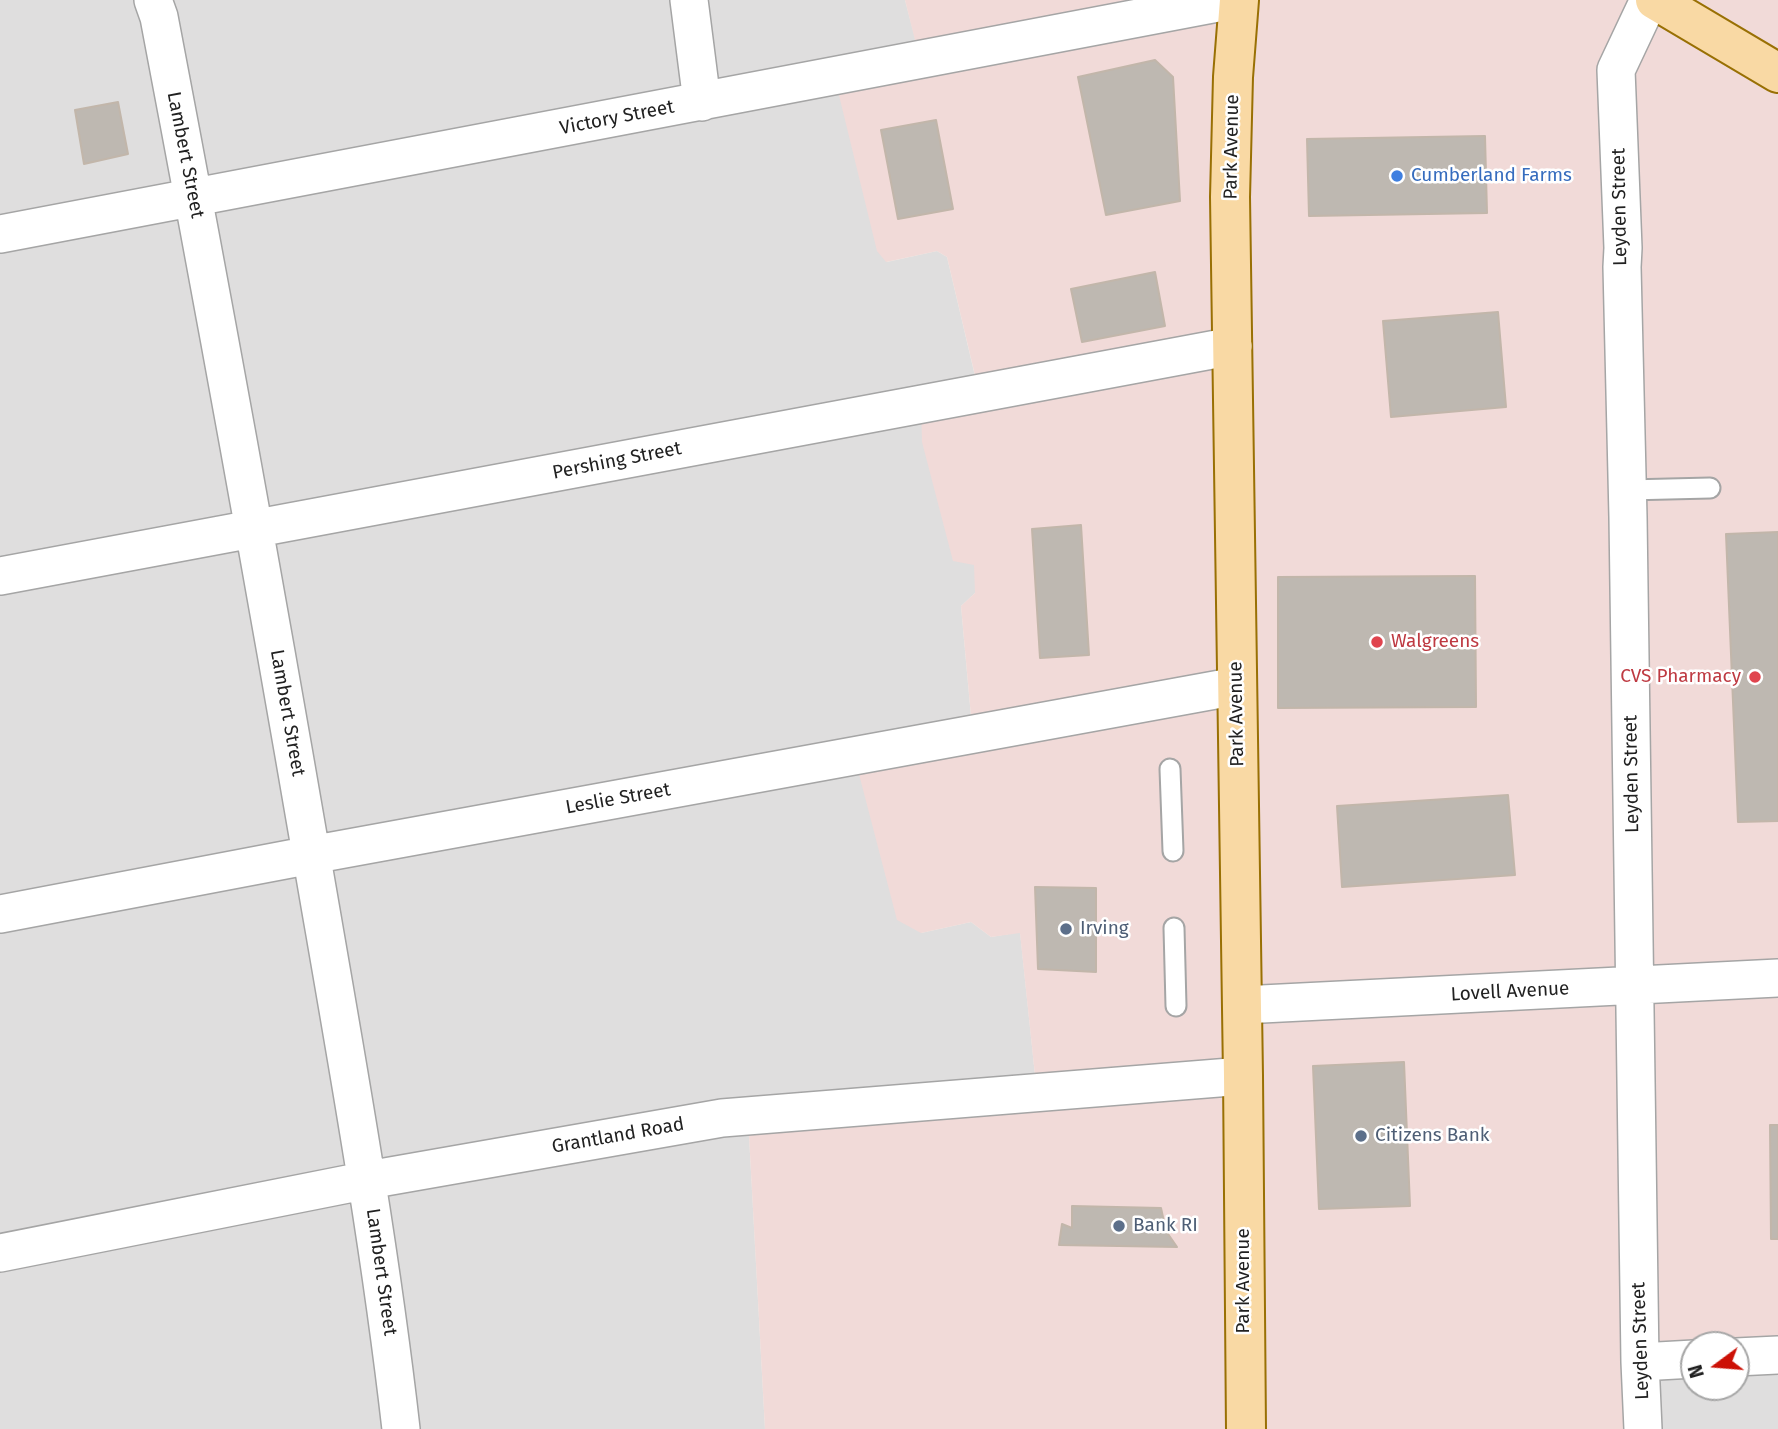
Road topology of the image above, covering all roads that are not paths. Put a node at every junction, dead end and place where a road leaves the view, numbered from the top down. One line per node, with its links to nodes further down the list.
1 (153, 0): 9 (street, Lambert Street)
2 (689, 0): 8 (street)
3 (1233, 0): 8 (street, Victory Street)
4 (1239, 0): 11 (main road, Park Avenue)
5 (1649, 0): 13 (street, Leyden Street)
6 (1655, 0): 7 (main road)
7 (1778, 74)
8 (702, 102): 9 (street, Victory Street)
9 (194, 198): 10 (street, Victory Street); 14 (street, Lambert Street)
10 (0, 234)
11 (1233, 346): 14 (street, Pershing Street); 16 (main road, Park Avenue)
12 (1710, 488): 13 (lane)
13 (1628, 490): 23 (street, Leyden Street)
14 (255, 529): 15 (street, Pershing Street); 19 (street, Lambert Street)
15 (0, 576)
16 (1237, 686): 19 (street, Leslie Street); 24 (main road, Park Avenue)
17 (1170, 769): 18 (lane)
18 (1172, 851)
19 (311, 855): 20 (street, Leslie Street); 27 (street, Lambert Street)
20 (0, 914)
21 (1174, 928): 25 (lane)
22 (1778, 978): 23 (street, Lovell Avenue)
23 (1635, 986): 24 (street, Lovell Avenue); 32 (street, Leyden Street)
24 (1242, 1005): 26 (main road, Park Avenue)
25 (1176, 1006)
26 (1243, 1076): 27 (street, Grantland Road); 34 (main road, Park Avenue)
27 (368, 1180): 28 (street, Grantland Road); 33 (street, Lambert Street)
28 (0, 1253)
29 (1778, 1355): 30 (street)
30 (1750, 1356)
31 (1680, 1360): 32 (street)
32 (1640, 1362): 35 (street, Leyden Street)
33 (401, 1429)
34 (1245, 1429)
35 (1643, 1429)

